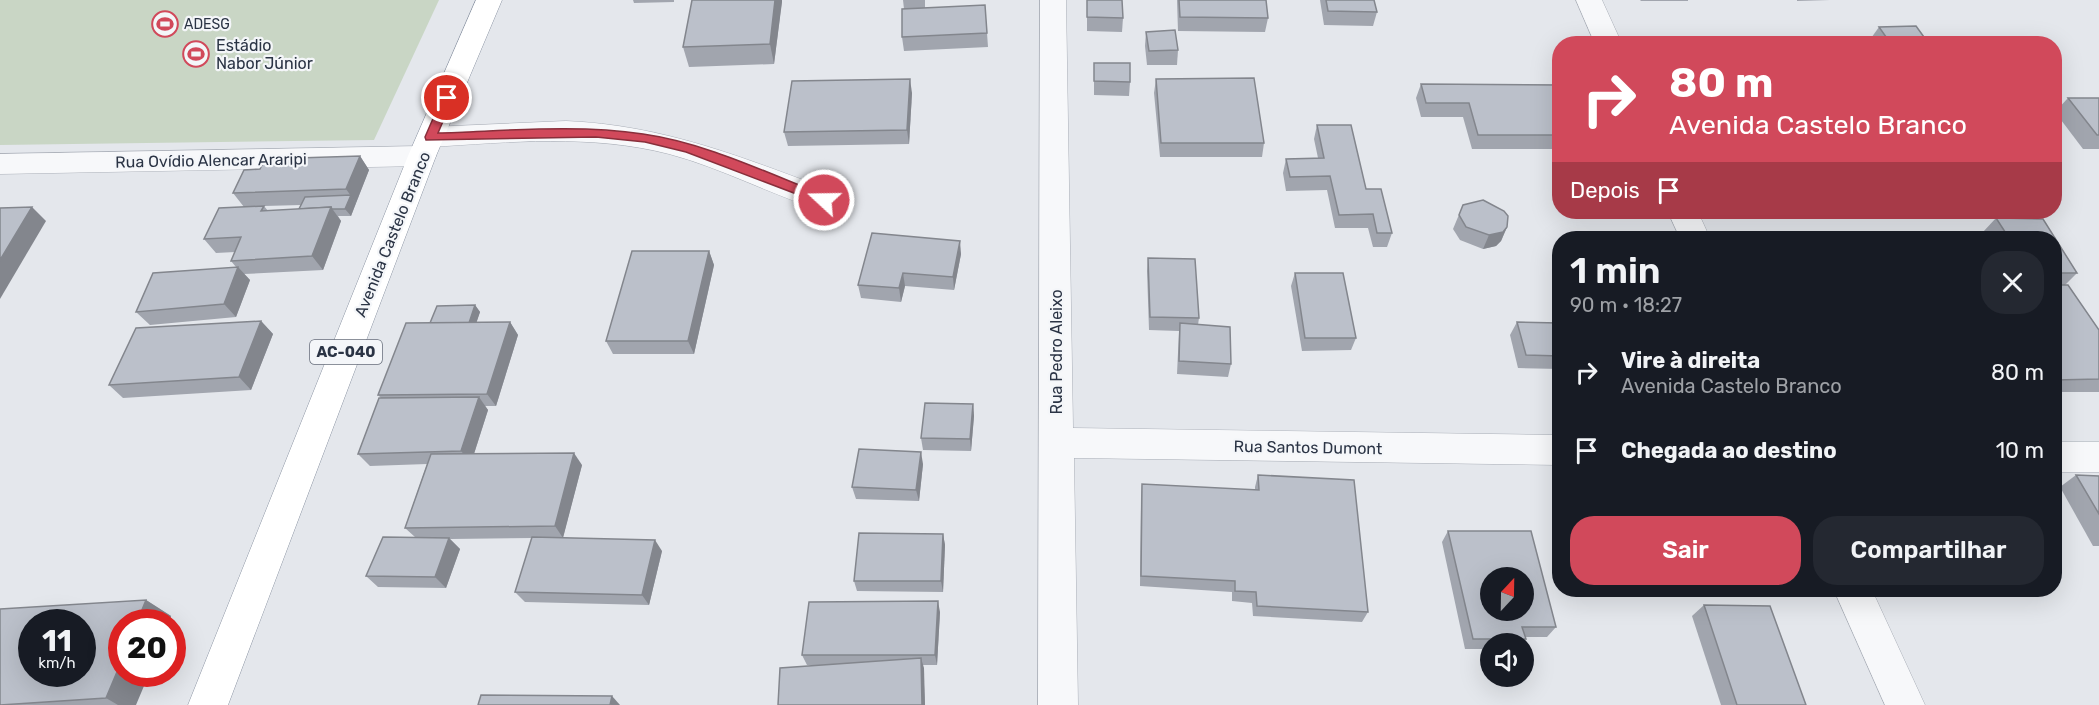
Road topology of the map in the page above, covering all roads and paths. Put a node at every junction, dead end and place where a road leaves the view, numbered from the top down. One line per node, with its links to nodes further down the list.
1 (489, 0): 5 (highway, Avenida Castelo Branco / AC-040)
2 (1053, 0): 8 (street, Rua Pedro Aleixo)
3 (1589, 0): 4 (street)
4 (1605, 36)
5 (427, 146): 6 (street, Rua Ovídio Alencar Araripi); 7 (street, Rua Ovídio Alencar Araripi); 13 (highway, Avenida Castelo Branco / AC-040)
6 (0, 164)
7 (824, 200)
8 (1056, 443): 9 (street, Rua Santos Dumont); 14 (street, Rua Pedro Aleixo)
9 (1552, 450)
10 (2062, 457): 11 (street)
11 (2099, 457)
12 (1856, 597): 15 (street)
13 (208, 705)
14 (1058, 705)
15 (1905, 705)

